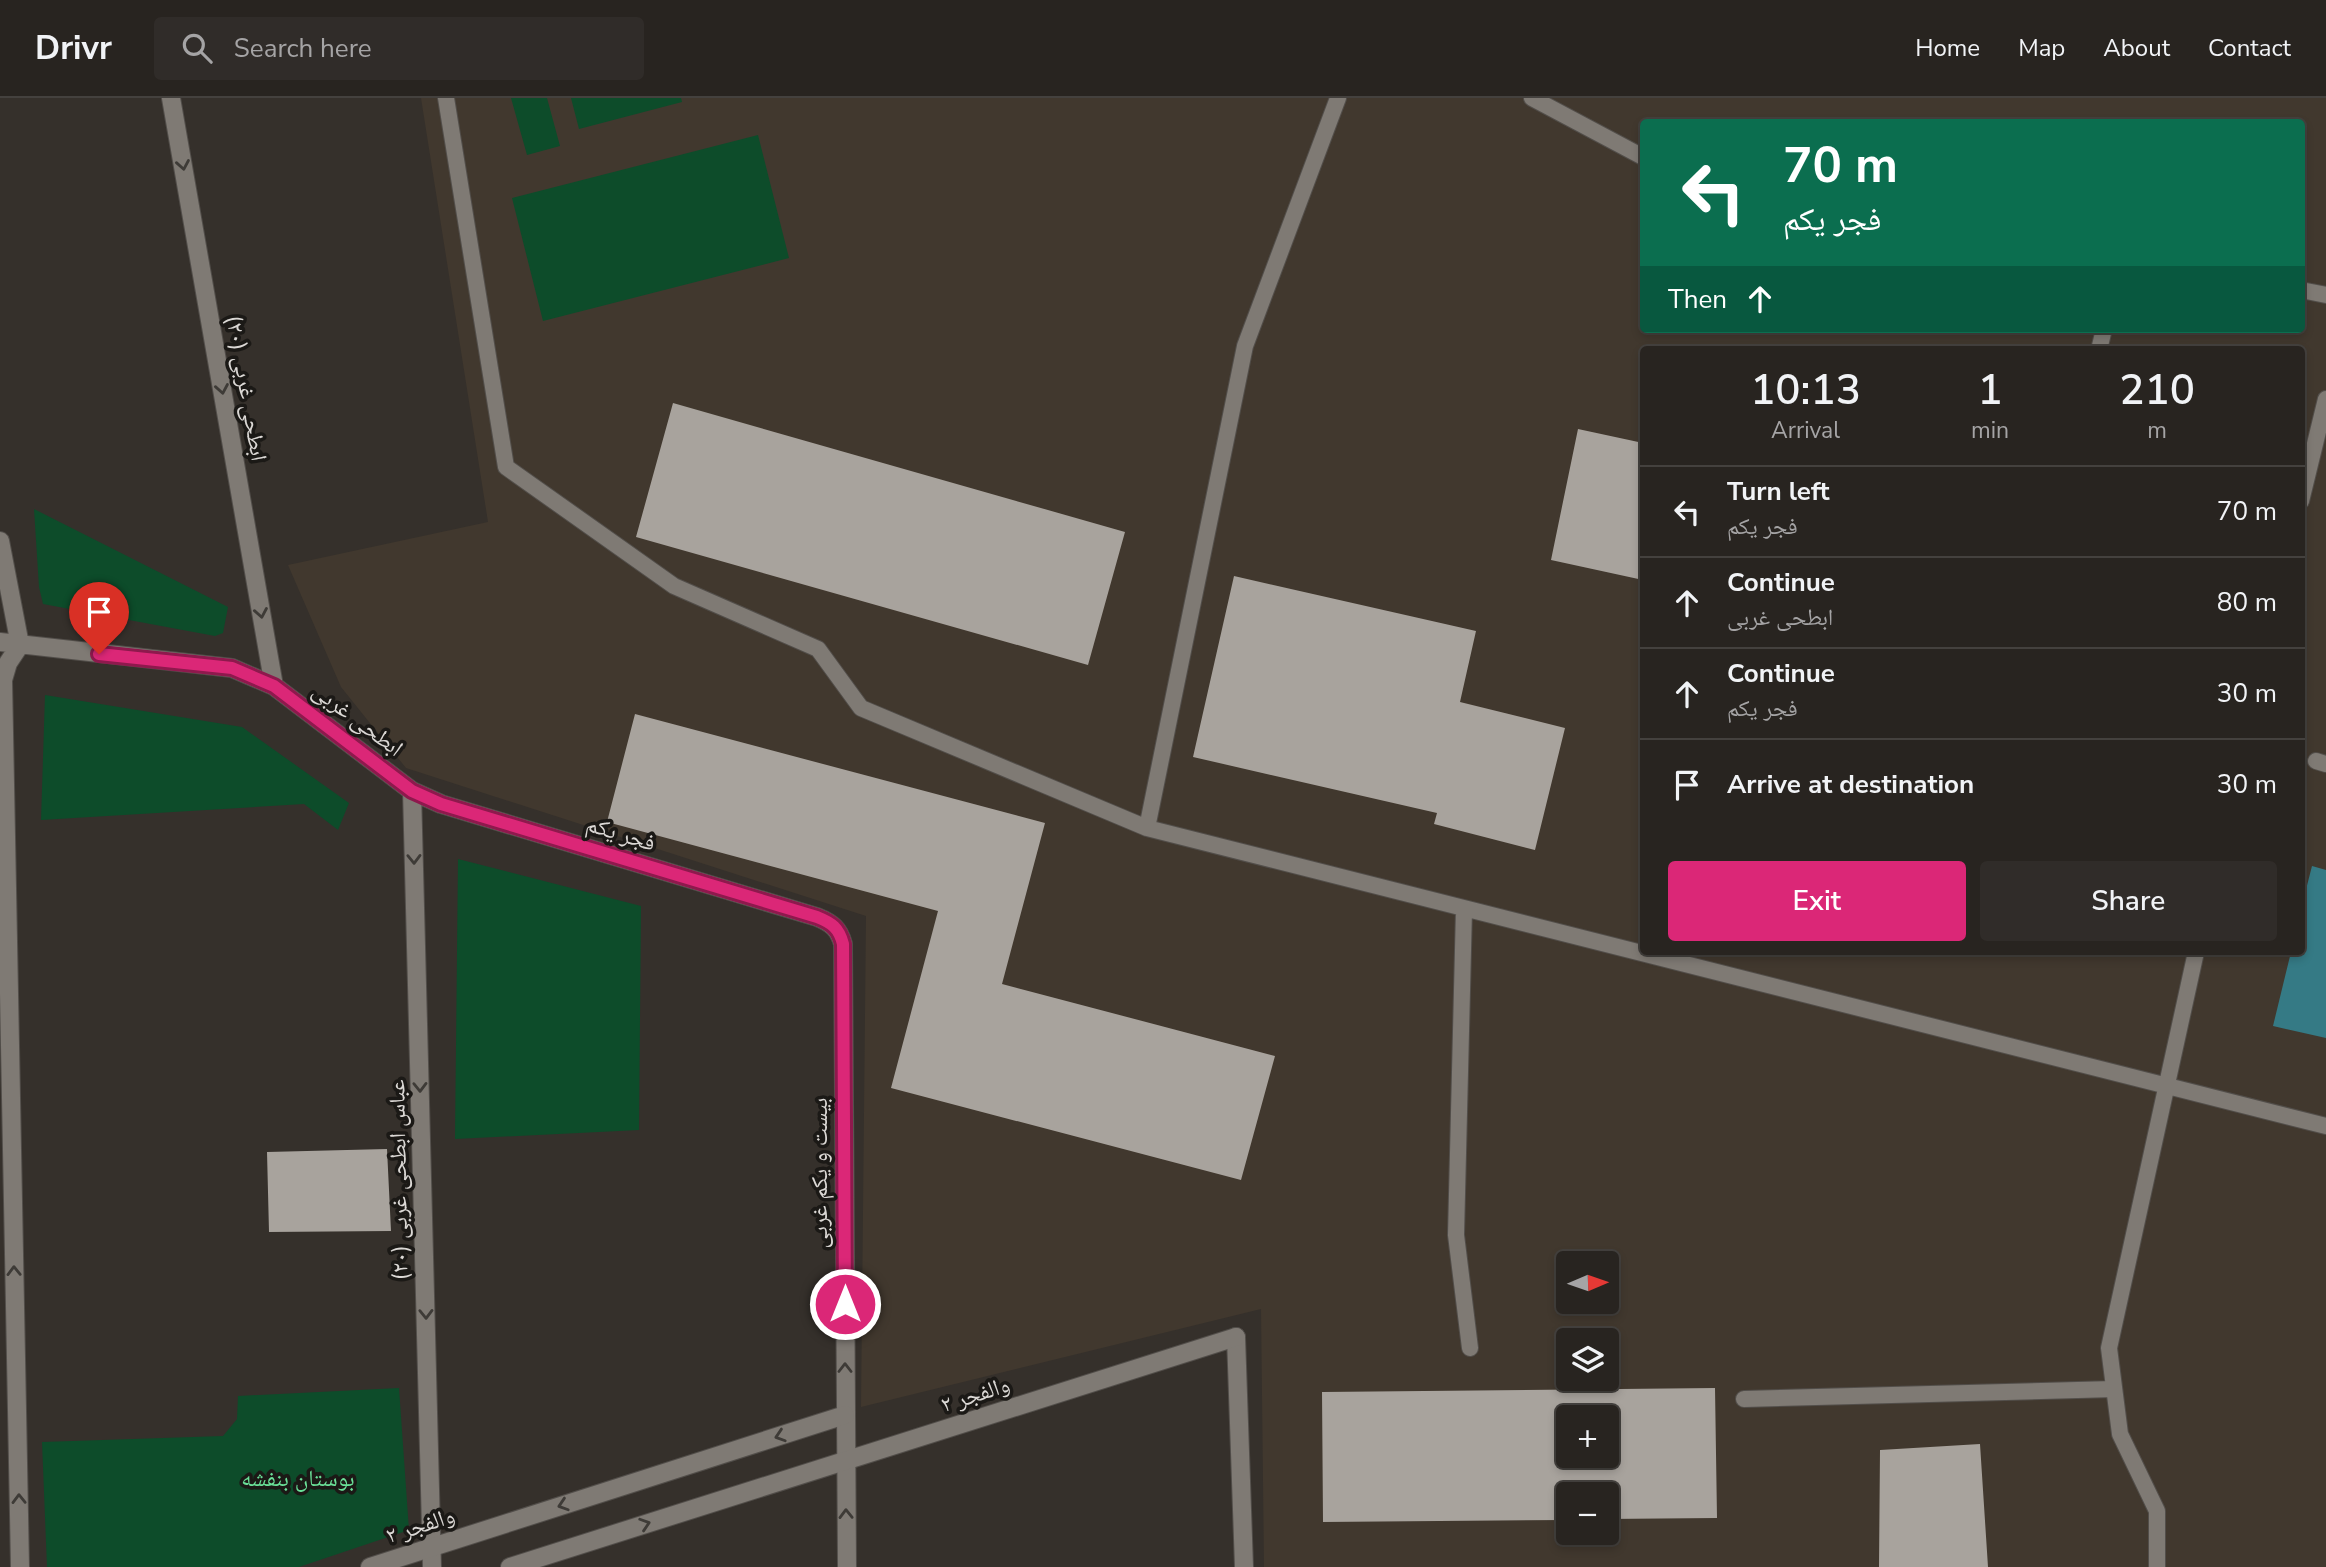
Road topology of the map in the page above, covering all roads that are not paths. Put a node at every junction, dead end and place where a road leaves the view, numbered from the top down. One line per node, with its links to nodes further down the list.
1 (171, 98): 13 (street, ابطحی غربی (۲۰), one-way to 13)
2 (446, 98): 15 (lane)
3 (1338, 98): 15 (lane)
4 (1532, 98): 5 (lane)
5 (1640, 155)
6 (2305, 291): 7 (lane)
7 (2326, 295)
8 (2326, 400): 9 (lane)
9 (2305, 485)
10 (0, 541): 12 (street)
11 (0, 642): 12 (street)
12 (20, 645): 13 (street); 29 (street, one-way to 12)
13 (274, 686): 14 (street, ابطحی غربی)
14 (412, 791): 17 (street, فجر یکم); 28 (street, عباس ابطحی غربی (۲۰), one-way to 28)
15 (1147, 828): 16 (lane)
16 (1464, 909): 18 (lane); 23 (lane)
17 (817, 917): 26 (street, بیست و یکم غربی, one-way to 17)
18 (1640, 954)
19 (1646, 955): 21 (lane)
20 (2195, 955): 21 (lane)
21 (2164, 1086): 22 (lane); 24 (lane)
22 (2326, 1126)
23 (1470, 1348)
24 (2114, 1389): 25 (lane); 35 (lane)
25 (1744, 1399)
26 (845, 1415): 27 (street, بیست و یکم غربی); 28 (street, والفجر ۲, one-way to 28)
27 (845, 1461): 32 (street, والفجر ۲, one-way to 27); 33 (street, بیست و یکم غربی, one-way to 27); 34 (street, والفجر ۲)
28 (432, 1547): 30 (street, والفجر ۲); 31 (street, عباس ابطحی غربی (۲۰))
29 (20, 1567)
30 (370, 1567)
31 (432, 1567)
32 (510, 1567)
33 (847, 1567)
34 (1244, 1567)
35 (2157, 1567)

